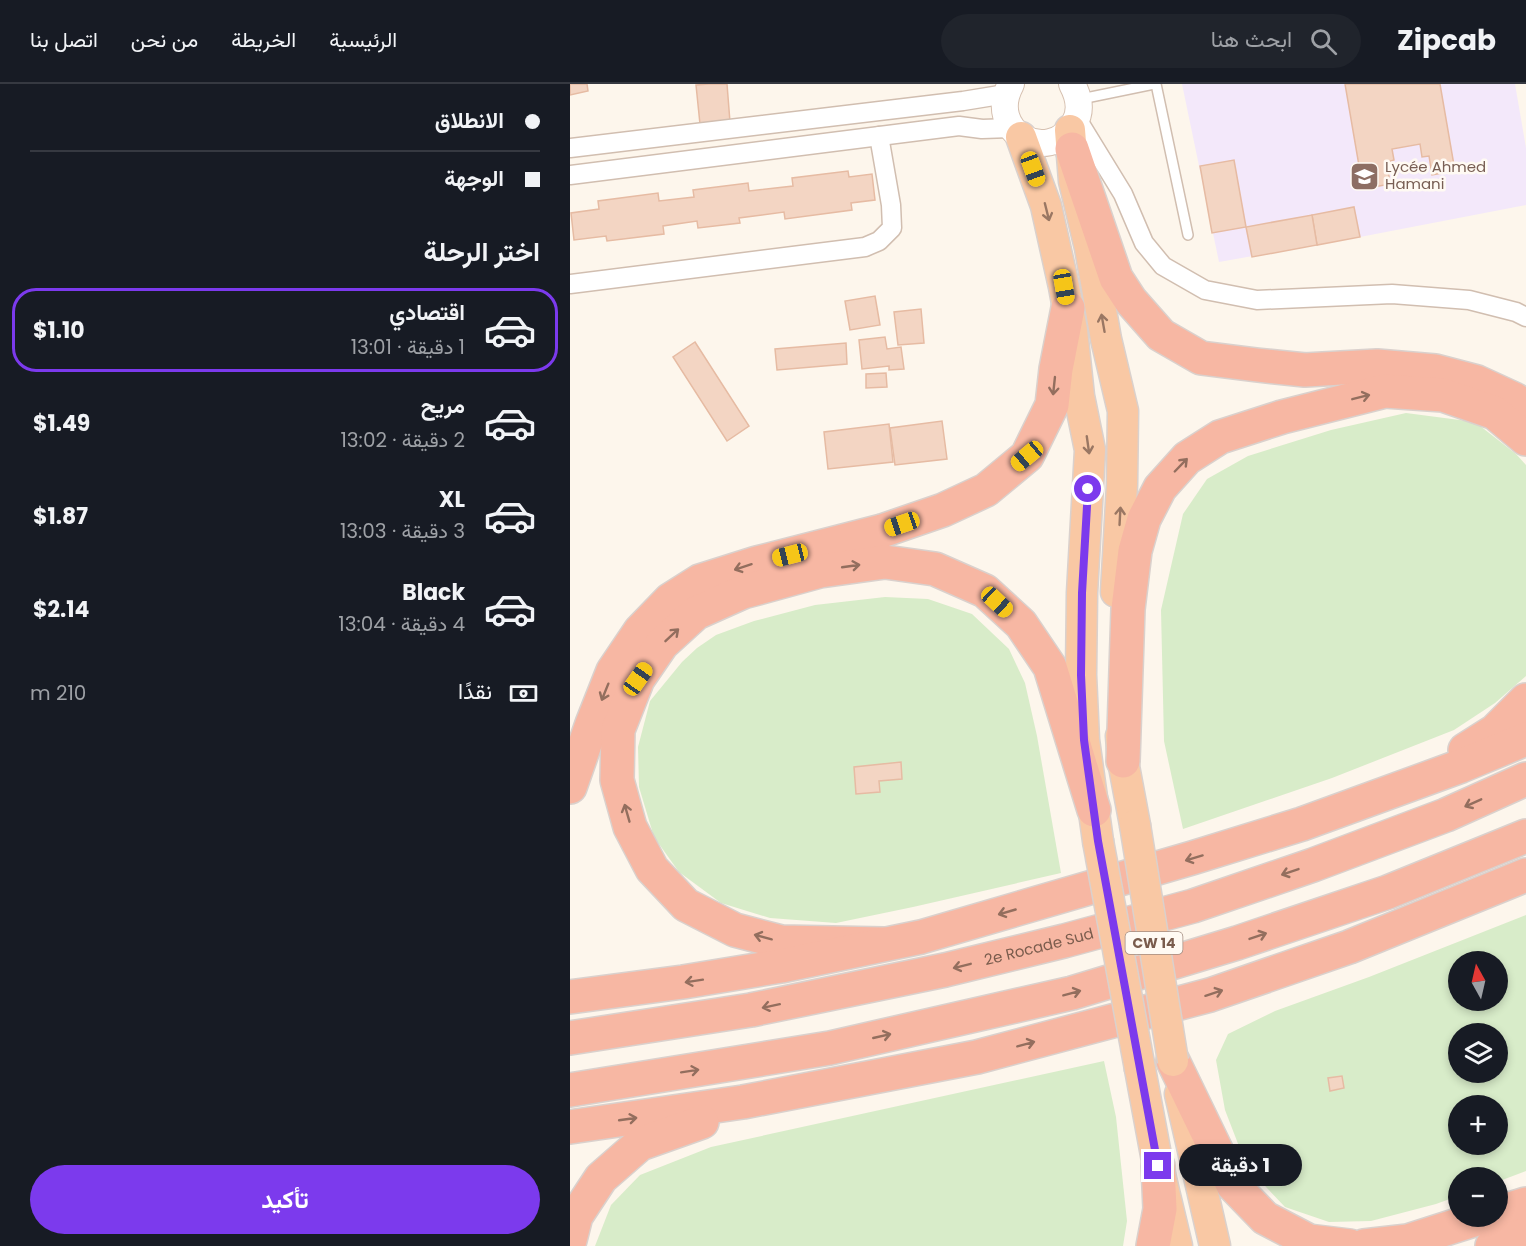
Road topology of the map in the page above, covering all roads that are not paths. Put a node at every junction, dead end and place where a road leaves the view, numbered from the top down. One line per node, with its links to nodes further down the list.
1 (1155, 84): 3 (lane); 8 (lane)
2 (1008, 89): 4 (main road); 6 (street)
3 (1074, 116): 4 (main road); 11 (street); 12 (highway); 16 (highway, CW 14, one-way to 3)
4 (1016, 132): 5 (street); 10 (highway, CW 14, one-way to 10)
5 (879, 136): 7 (street); 9 (street)
6 (570, 148)
7 (570, 175)
8 (1188, 235)
9 (570, 284)
10 (1068, 308): 18 (highway, one-way to 18); 19 (highway, CW 14, one-way to 19)
11 (1526, 317)
12 (1526, 407)
13 (1526, 439): 16 (highway, one-way to 13)
14 (1526, 700): 21 (highway)
15 (1526, 739): 21 (highway)
16 (1124, 761): 29 (highway, CW 14, bridge)
17 (1526, 779): 27 (highway, 2e Rocade Sud, one-way to 27)
18 (570, 787)
19 (1096, 825): 24 (highway, one-way to 19); 32 (highway, CW 14, bridge)
20 (1526, 836): 30 (highway, one-way to 20)
21 (1233, 846): 24 (highway, one-way to 24)
22 (1526, 875): 25 (highway)
23 (1526, 883): 25 (highway)
24 (884, 944): 26 (highway, one-way to 26)
25 (1349, 947): 28 (highway, one-way to 25)
26 (570, 997)
27 (570, 1038)
28 (977, 1057): 31 (highway, one-way to 28); 37 (highway)
29 (1173, 1061): 40 (highway, CW 14); 41 (highway)
30 (570, 1090)
31 (570, 1127)
32 (1158, 1166): 38 (highway); 39 (highway, CW 14)
33 (1526, 1204): 34 (highway)
34 (1508, 1210)
35 (1450, 1227): 42 (highway)
36 (1526, 1234): 43 (highway)
37 (570, 1240)
38 (1153, 1246)
39 (1177, 1246)
40 (1215, 1246)
41 (1350, 1246)
42 (1364, 1246)
43 (1492, 1246)

